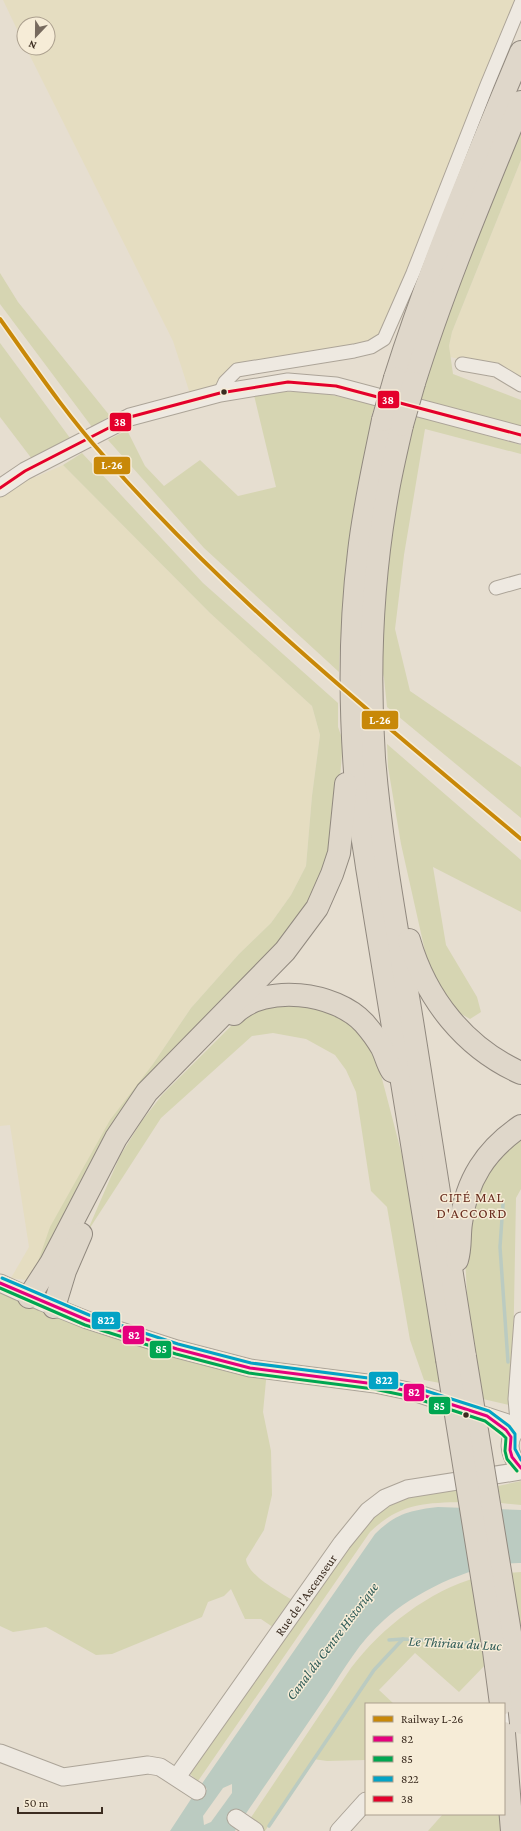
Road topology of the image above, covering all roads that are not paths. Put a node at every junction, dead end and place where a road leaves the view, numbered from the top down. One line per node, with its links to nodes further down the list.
1 (521, 3): 7 (street)
2 (521, 52): 5 (highway)
3 (521, 102): 5 (highway)
4 (462, 364): 6 (street)
5 (404, 380): 8 (highway, bridge)
6 (521, 385)
7 (220, 393): 9 (street); 10 (street)
8 (393, 423): 13 (highway); 14 (highway)
9 (521, 435)
10 (0, 488)
11 (521, 581): 12 (street)
12 (496, 588)
13 (352, 739): 16 (highway); 20 (highway)
14 (395, 915): 15 (highway); 18 (highway)
15 (521, 1073)
16 (402, 1087): 21 (highway); 23 (highway)
17 (521, 1126): 18 (highway)
18 (452, 1278): 23 (highway)
19 (0, 1282): 20 (street)
20 (29, 1297): 21 (street)
21 (54, 1308): 26 (street)
22 (521, 1319): 24 (street)
23 (456, 1358): 31 (highway, bridge); 34 (highway, bridge)
24 (520, 1360): 25 (street)
25 (515, 1399): 26 (street); 27 (street)
26 (487, 1416): 27 (street)
27 (517, 1431): 28 (street); 30 (street, Rue de l'Ascenseur)
28 (521, 1468)
29 (521, 1471): 30 (street, Rue de l'Ascenseur)
30 (480, 1477): 37 (street, Rue de l'Ascenseur)
31 (500, 1703)
32 (505, 1716): 33 (street)
33 (521, 1720)
34 (521, 1723)
35 (505, 1740): 41 (highway)
36 (0, 1753): 37 (street)
37 (177, 1777): 38 (street)
38 (197, 1791)
39 (365, 1802): 40 (street)
40 (339, 1831)
41 (512, 1831)

